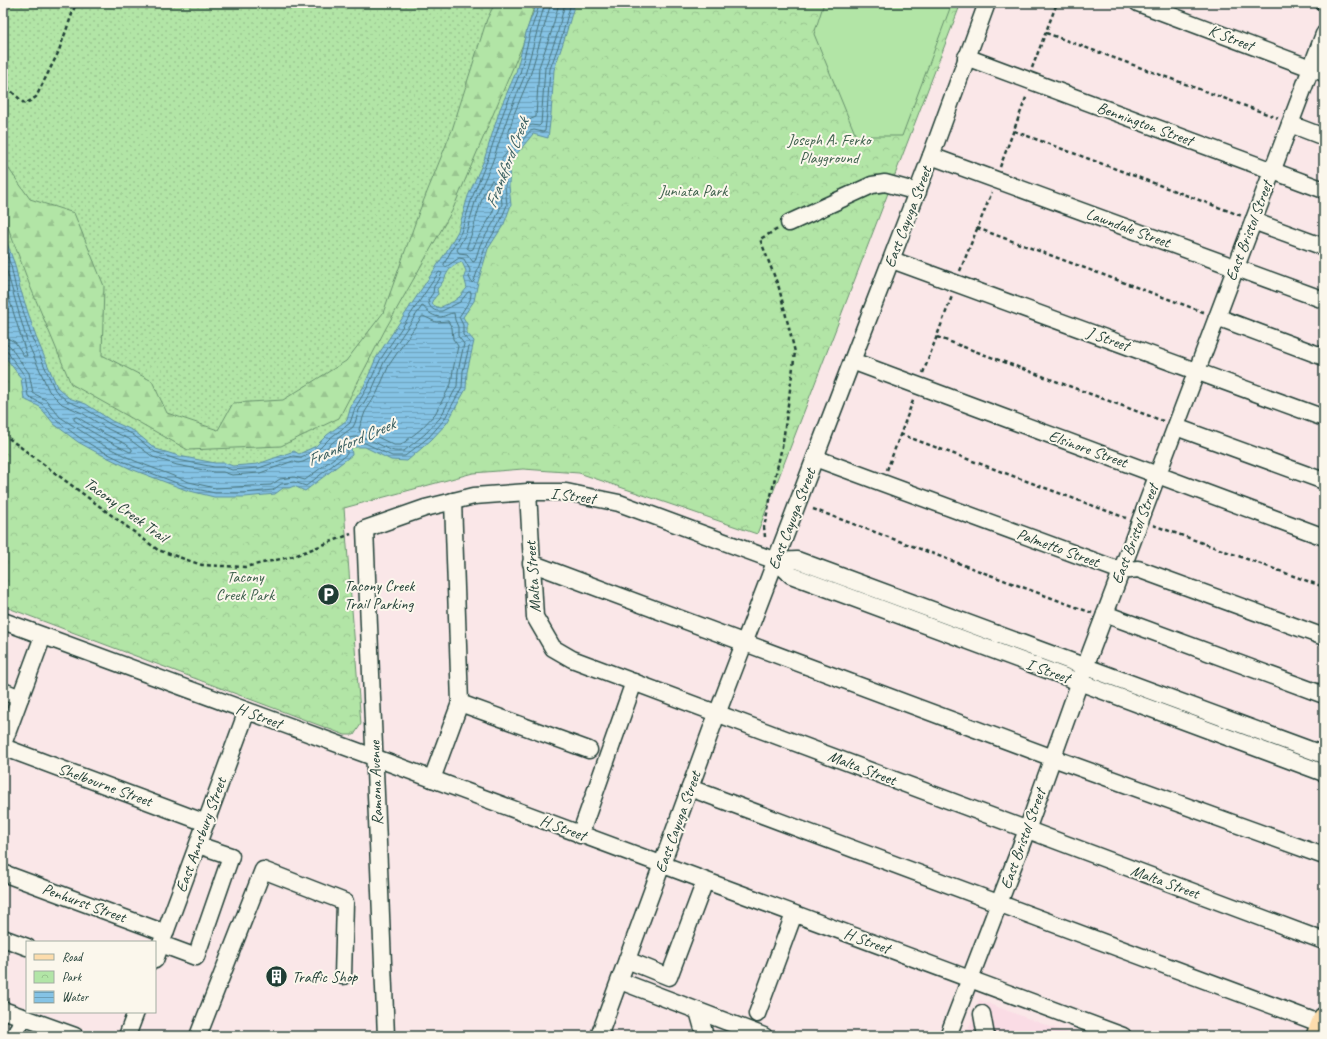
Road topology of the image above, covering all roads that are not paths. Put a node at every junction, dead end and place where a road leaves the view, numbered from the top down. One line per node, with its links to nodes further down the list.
1 (987, 3): 4 (street, East Cayuga Street)
2 (1138, 3): 5 (street, K Street)
3 (1324, 34): 5 (street, East Bristol Street)
4 (966, 57): 8 (street, East Cayuga Street); 9 (street, Bennington Street)
5 (1317, 71): 6 (street, East Bristol Street)
6 (1284, 121): 7 (street); 9 (street, East Bristol Street)
7 (1324, 137)
8 (931, 156): 11 (street, East Cayuga Street); 16 (street, Lawndale Street)
9 (1272, 171): 10 (street, Bennington Street); 12 (street, East Bristol Street)
10 (1324, 190)
11 (918, 192): 13 (street); 15 (street, East Cayuga Street)
12 (1248, 218): 14 (street); 16 (street, East Bristol Street)
13 (789, 223)
14 (1324, 247)
15 (892, 260): 20 (street, East Cayuga Street); 21 (street, J Street)
16 (1236, 268): 17 (street, Lawndale Street); 18 (street, East Bristol Street)
17 (1324, 300)
18 (1212, 315): 19 (street); 21 (street, East Bristol Street)
19 (1324, 357)
20 (852, 361): 24 (street, East Cayuga Street); 25 (street, Elsinore Street)
21 (1197, 371): 22 (street, J Street); 23 (street, East Bristol Street)
22 (1324, 418)
23 (1170, 424): 25 (street, East Bristol Street); 26 (street)
24 (815, 458): 31 (street, East Cayuga Street); 33 (street, Palmetto Street)
25 (1158, 475): 30 (street, Elsinore Street); 33 (street, East Bristol Street)
26 (1324, 481)
27 (528, 492): 28 (street, I Street); 31 (street, I Street); 32 (street, Malta Street)
28 (453, 501): 29 (street, I Street); 45 (street)
29 (365, 529): 52 (street, Ramona Avenue)
30 (1324, 536)
31 (776, 561): 38 (street, East Cayuga Street); 39 (street, I Street); 41 (street, I Street)
32 (531, 562): 38 (street); 40 (street, Malta Street)
33 (1121, 571): 34 (street, East Bristol Street); 37 (street, Palmetto Street)
34 (1099, 614): 39 (street, East Bristol Street); 43 (street)
35 (3, 621): 36 (street, H Street)
36 (43, 636): 44 (street); 46 (street, H Street)
37 (1324, 637)
38 (744, 643): 47 (street, East Cayuga Street); 53 (street)
39 (1085, 667): 41 (street, East Bristol Street); 51 (street, I Street)
40 (634, 682): 47 (street, Malta Street); 59 (street)
41 (1079, 682): 53 (street, East Bristol Street); 54 (street, I Street)
42 (3, 691): 44 (street)
43 (1324, 695)
44 (20, 698): 48 (street)
45 (460, 703): 50 (street); 55 (street)
46 (247, 711): 52 (street, H Street); 57 (street, East Annsbury Street)
47 (717, 714): 56 (street, East Cayuga Street); 58 (street, Malta Street)
48 (3, 744)
49 (3, 747): 57 (street, Shelbourne Street)
50 (589, 750)
51 (1324, 755)
52 (376, 758): 55 (street, H Street); 87 (street, Ramona Avenue)
53 (1053, 758): 58 (street, East Bristol Street); 61 (street)
54 (1324, 773)
55 (432, 779): 59 (street, H Street)
56 (690, 788): 62 (street, East Cayuga Street); 65 (street)
57 (206, 823): 60 (street, East Annsbury Street)
58 (1028, 830): 65 (street, East Bristol Street); 69 (street, Malta Street)
59 (580, 834): 62 (street, H Street)
60 (198, 845): 68 (street, East Annsbury Street); 68 (street, Penhurst Street)
61 (1324, 856)
62 (663, 865): 64 (street, H Street); 72 (street, East Cayuga Street)
63 (3, 873): 68 (street, Penhurst Street)
64 (705, 881): 66 (street, H Street); 72 (street)
65 (999, 904): 74 (street, East Bristol Street); 82 (street)
66 (794, 914): 74 (street, H Street); 79 (street)
67 (3, 938): 70 (street)
68 (163, 939): 71 (street, East Annsbury Street)
69 (1324, 941)
70 (26, 947)
71 (156, 957)
72 (627, 960): 75 (street, East Cayuga Street)
73 (343, 976): 86 (street)
74 (970, 979): 91 (street, East Bristol Street); 93 (street, H Street)
75 (620, 981): 77 (street); 88 (street, East Cayuga Street)
76 (3, 1010): 81 (street)
77 (698, 1011): 89 (street); 90 (street)
78 (136, 1013): 85 (street)
79 (757, 1014)
80 (982, 1014): 92 (street)
81 (23, 1017): 83 (street); 84 (street)
82 (1321, 1026)
83 (16, 1036)
84 (75, 1036)
85 (127, 1036)
86 (198, 1036)
87 (386, 1036)
88 (599, 1036)
89 (705, 1036)
90 (764, 1036)
91 (948, 1036)
92 (986, 1036)
93 (1123, 1036)

